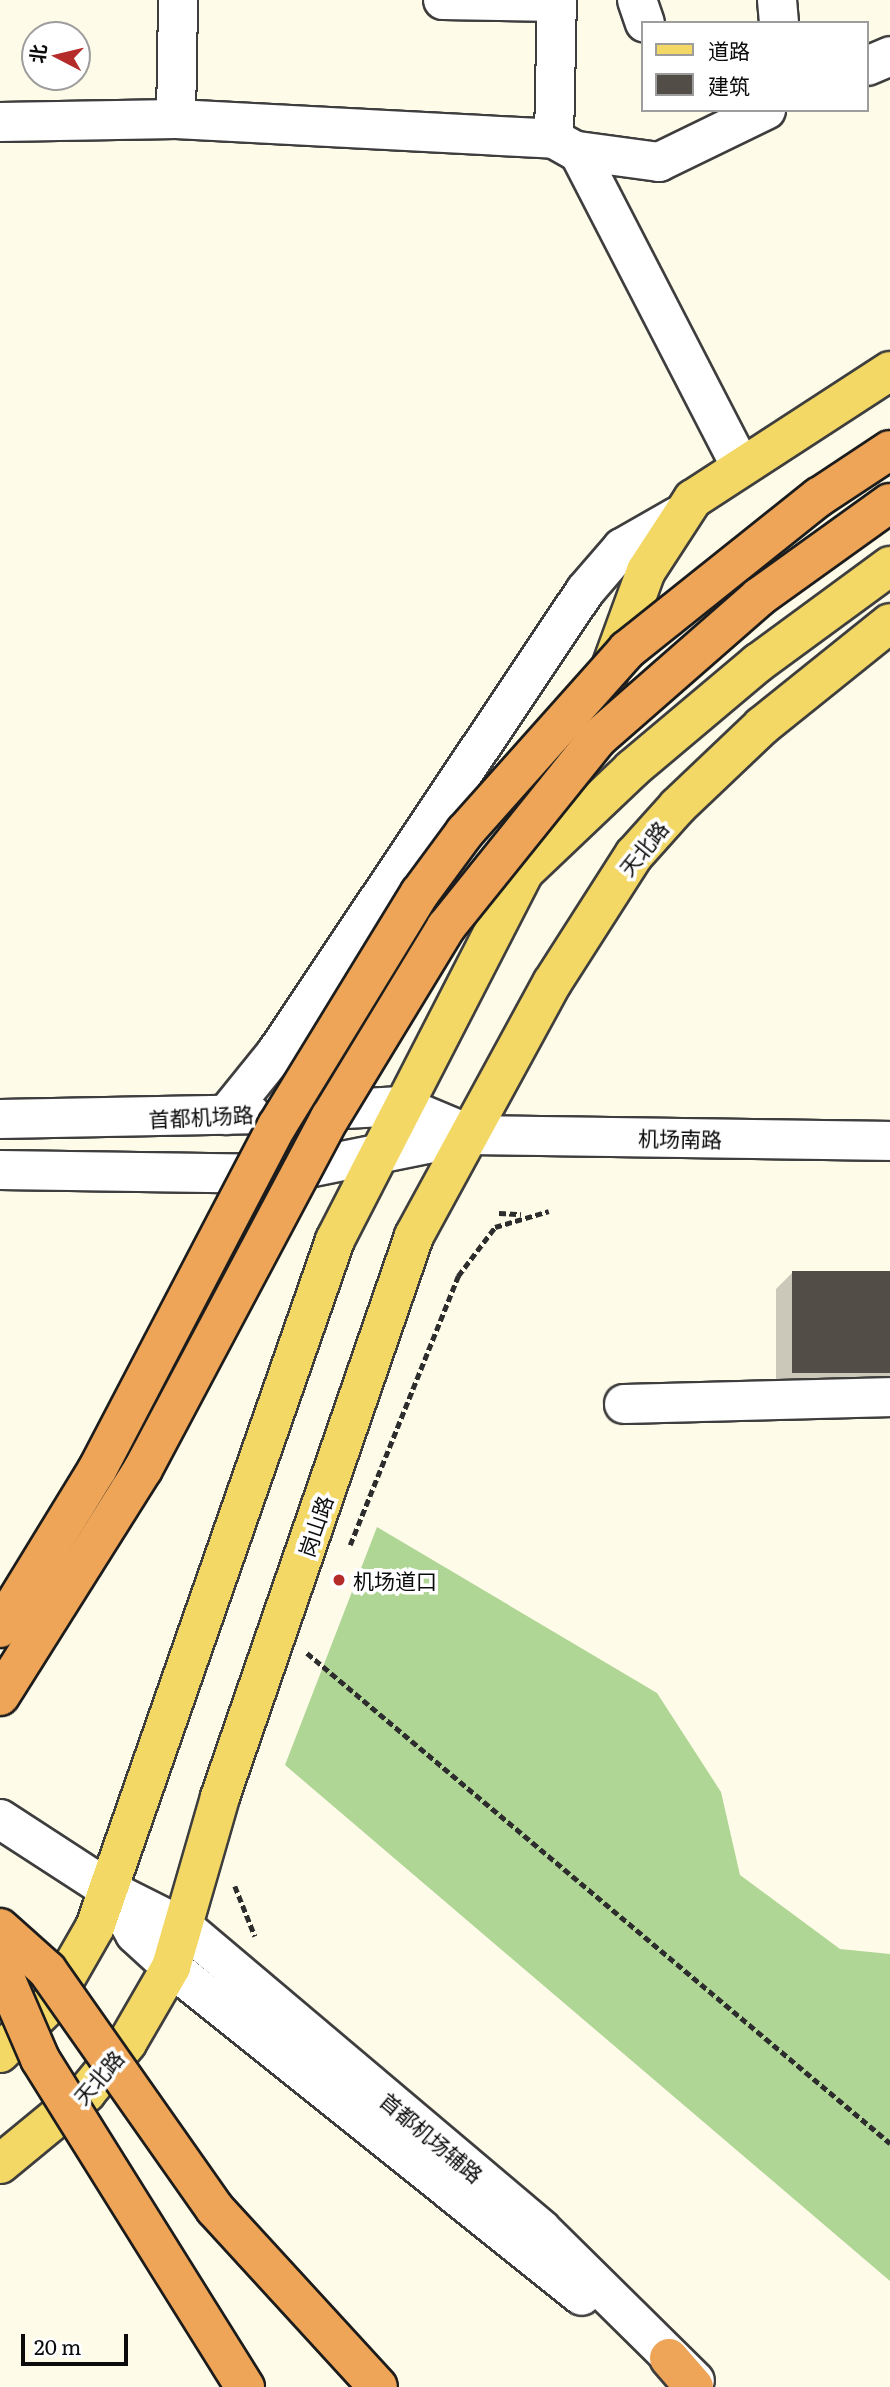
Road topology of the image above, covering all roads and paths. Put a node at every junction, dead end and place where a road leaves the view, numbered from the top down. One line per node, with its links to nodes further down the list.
1 (178, 0): 11 (street)
2 (443, 0): 5 (street)
3 (637, 0): 6 (street)
4 (777, 0): 7 (street)
5 (557, 1): 13 (street)
6 (644, 21)
7 (779, 21)
8 (890, 56): 9 (street)
9 (869, 65)
10 (762, 112): 13 (street)
11 (176, 120): 12 (street); 13 (street)
12 (0, 122)
13 (566, 145): 16 (street)
14 (890, 371): 16 (main road)
15 (890, 450): 35 (highway, bridge)
16 (740, 465): 18 (main road)
17 (890, 503): 39 (highway, bridge)
18 (678, 516): 21 (main road); 23 (street)
19 (890, 566): 21 (main road)
20 (890, 623): 25 (main road, 天北路)
21 (524, 872): 22 (main road)
22 (402, 1106): 23 (street, 首都机场路); 25 (street); 27 (main road)
23 (226, 1115): 24 (street, 首都机场路)
24 (0, 1119)
25 (471, 1135): 26 (street, 机场南路); 27 (street); 44 (main road, 岗山路)
26 (890, 1141)
27 (377, 1157): 28 (street); 42 (main road)
28 (0, 1170)
29 (549, 1210): 31 (path)
30 (499, 1213): 31 (path)
31 (522, 1214): 34 (path)
32 (890, 1397): 33 (street)
33 (624, 1404)
34 (347, 1552)
35 (0, 1628)
36 (312, 1640): 37 (path)
37 (307, 1653): 38 (path); 49 (path)
38 (302, 1665)
39 (0, 1696)
40 (0, 1819): 42 (street)
41 (235, 1875): 45 (path)
42 (111, 1891): 44 (street); 47 (street); 48 (main road)
43 (0, 1928): 53 (highway, bridge)
44 (185, 1928): 47 (main road, 岗山路); 51 (street, 首都机场辅路)
45 (264, 1945)
46 (0, 1966): 52 (highway, bridge)
47 (171, 1967): 50 (main road, 天北路); 51 (street, 首都机场辅路)
48 (0, 2053)
49 (890, 2143)
50 (0, 2164)
51 (669, 2358): 54 (highway); 55 (street, 首都机场辅路)
52 (245, 2387)
53 (379, 2387)
54 (694, 2387)
55 (702, 2387)

